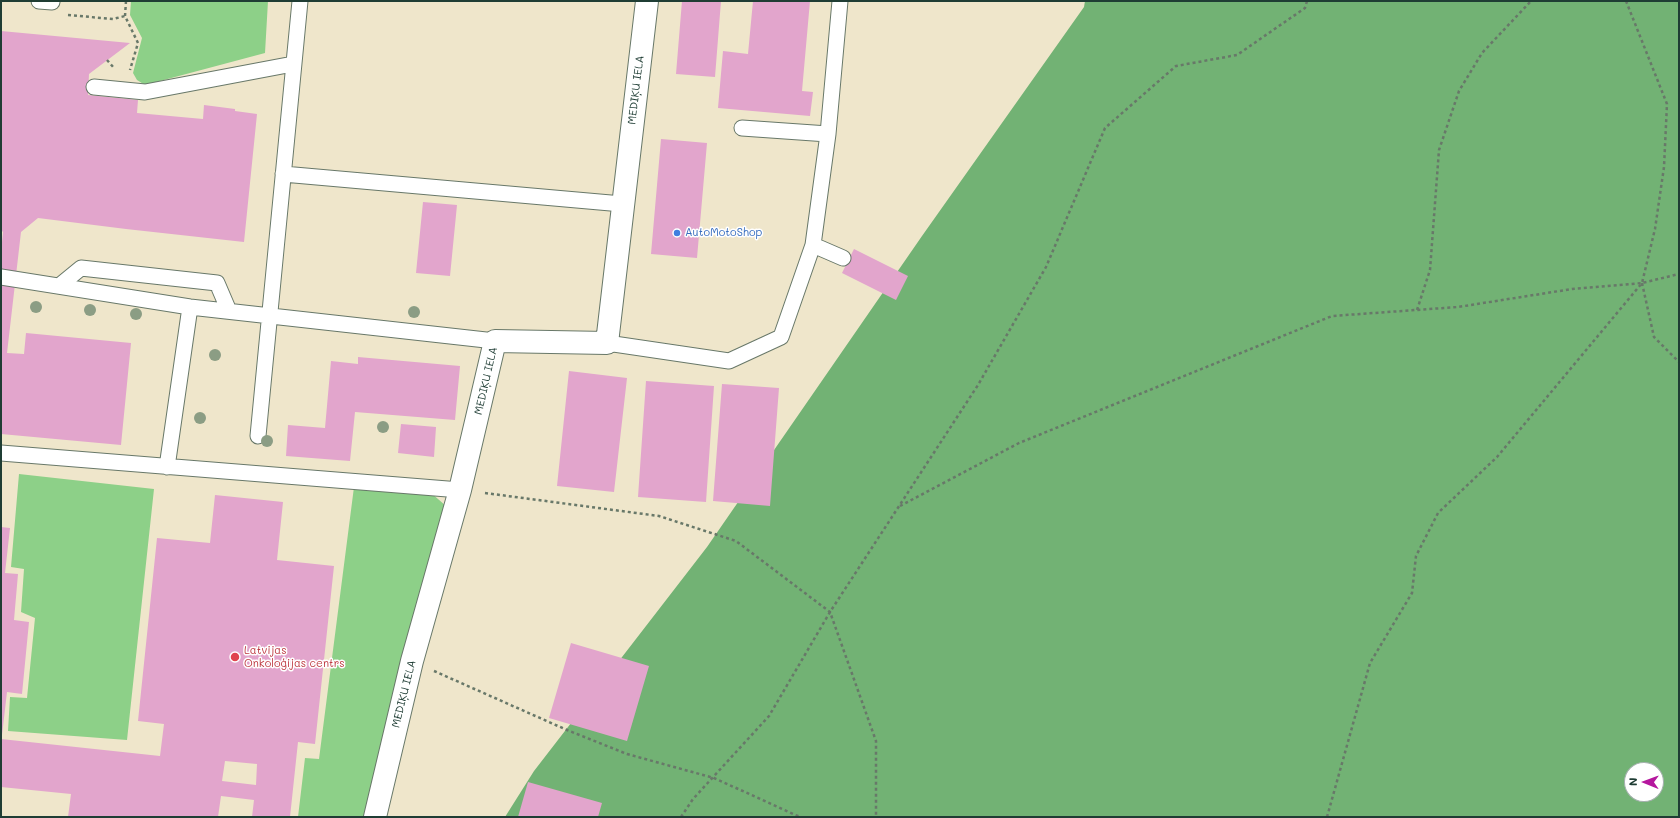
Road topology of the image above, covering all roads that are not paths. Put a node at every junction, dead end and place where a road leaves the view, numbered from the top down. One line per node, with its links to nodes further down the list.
1 (300, 1): 4 (lane)
2 (647, 1): 9 (street, MEDIĶU IELA)
3 (840, 1): 7 (lane)
4 (293, 64): 5 (lane); 8 (lane)
5 (94, 87)
6 (742, 128): 7 (lane)
7 (828, 134): 10 (lane)
8 (283, 174): 9 (lane); 16 (lane)
9 (622, 204): 18 (street, MEDIĶU IELA)
10 (813, 245): 11 (lane); 18 (lane)
11 (843, 258)
12 (1, 277): 13 (lane)
13 (59, 286): 14 (lane); 15 (lane)
14 (190, 307): 15 (lane); 21 (lane)
15 (229, 311): 16 (lane)
16 (271, 315): 17 (lane); 19 (lane)
17 (495, 341): 18 (street, MEDIĶU IELA); 22 (street, MEDIĶU IELA)
18 (607, 343)
19 (258, 436)
20 (1, 453): 21 (lane)
21 (167, 466): 22 (lane)
22 (460, 490): 23 (street, MEDIĶU IELA)
23 (375, 817)

